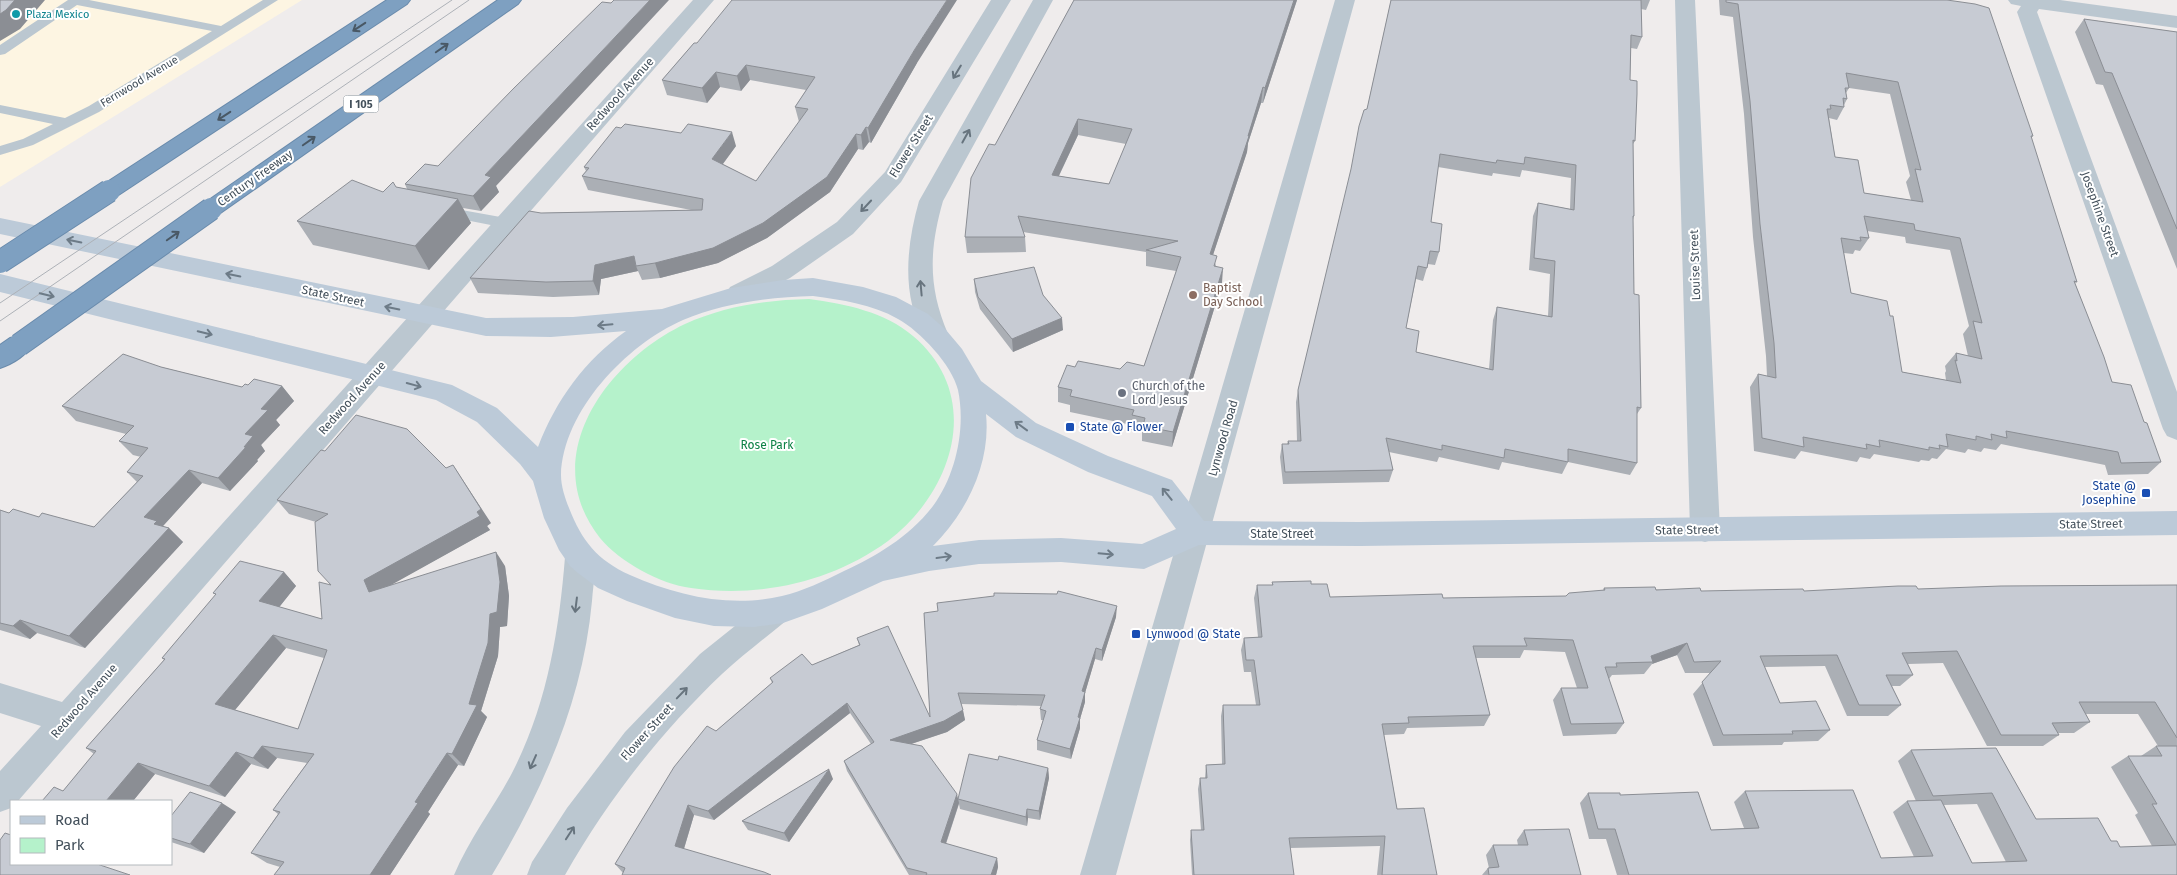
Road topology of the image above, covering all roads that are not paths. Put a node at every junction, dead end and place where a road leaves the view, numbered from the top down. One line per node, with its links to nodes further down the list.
1 (272, 0): 11 (lane, Fernwood Avenue)
2 (400, 0): 23 (highway, one-way to 23, bridge)
3 (511, 0): 29 (highway, Century Freeway / I 105, one-way to 3, bridge)
4 (704, 0): 21 (street, Redwood Avenue)
5 (1001, 0): 12 (street, Flower Street)
6 (1043, 0): 13 (street)
7 (1345, 0): 36 (street, Lynwood Road)
8 (1685, 0): 35 (street, Louise Street)
9 (2029, 1): 10 (street); 32 (street, Josephine Street)
10 (2177, 22)
11 (224, 30): 14 (lane); 18 (lane, Fernwood Avenue)
12 (977, 39): 13 (street); 25 (street, Flower Street, one-way to 25)
13 (1017, 46): 28 (street, one-way to 13)
14 (0, 51)
15 (0, 109): 16 (lane)
16 (22, 113): 17 (lane); 18 (lane)
17 (0, 122)
18 (67, 123): 19 (lane, Fernwood Avenue)
19 (0, 150)
20 (432, 209): 21 (lane)
21 (506, 223): 26 (street, Redwood Avenue)
22 (0, 226): 26 (main road, State Street, one-way to 22)
23 (0, 262)
24 (0, 283): 30 (main road, one-way to 30)
25 (738, 293): 27 (main road); 28 (main road)
26 (425, 315): 27 (main road, State Street, one-way to 26); 30 (street, Redwood Avenue)
27 (670, 316): 33 (main road)
28 (935, 334): 31 (main road)
29 (10, 351)
30 (373, 374): 33 (main road, one-way to 33); 41 (street, Redwood Avenue)
31 (970, 387): 36 (main road, one-way to 31); 38 (main road)
32 (2177, 429)
33 (547, 478): 37 (main road)
34 (2177, 523): 35 (main road, State Street)
35 (1705, 530): 36 (main road, State Street)
36 (1196, 533): 38 (main road, State Street, one-way to 36); 45 (street, Lynwood Road)
37 (580, 557): 39 (main road); 43 (street, one-way to 43)
38 (879, 569): 39 (main road)
39 (776, 611): 44 (street, Flower Street, one-way to 39)
40 (0, 698): 41 (street)
41 (68, 719): 42 (street, Redwood Avenue)
42 (0, 796)
43 (472, 875)
44 (545, 875)
45 (1098, 875)

